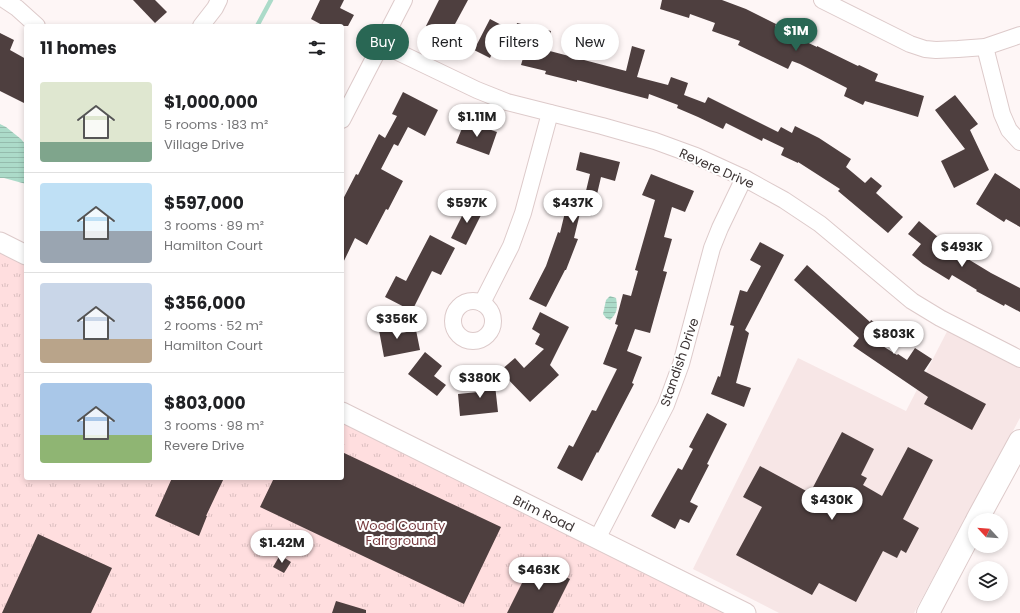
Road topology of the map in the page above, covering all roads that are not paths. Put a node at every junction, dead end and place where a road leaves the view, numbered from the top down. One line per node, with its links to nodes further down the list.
1 (5, 0): 5 (street)
2 (219, 0): 6 (street)
3 (404, 0): 7 (street)
4 (822, 0): 9 (street)
5 (35, 24)
6 (203, 24)
7 (391, 24)
8 (1020, 35): 9 (street)
9 (985, 47): 14 (street)
10 (409, 57): 12 (street, Revere Drive)
11 (373, 60): 13 (street)
12 (550, 113): 15 (street, Revere Drive); 18 (street)
13 (344, 116)
14 (1020, 142)
15 (744, 178): 19 (street, Revere Drive); 24 (street, Standish Drive)
16 (0, 242): 17 (street)
17 (24, 254)
18 (482, 303)
19 (1020, 359)
20 (344, 413): 24 (street, Brim Road)
21 (1020, 441): 22 (main road)
22 (981, 513)
23 (968, 537): 26 (main road)
24 (597, 539): 25 (street, Brim Road)
25 (746, 613)
26 (928, 613)

